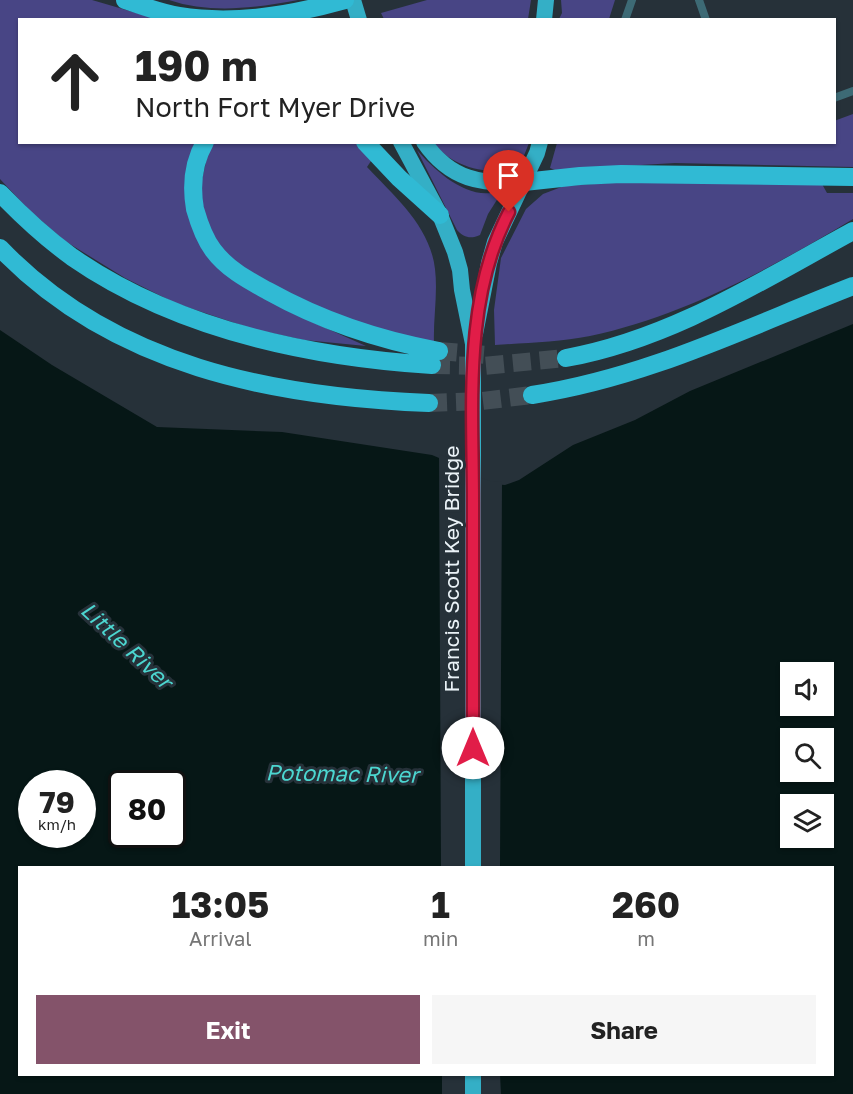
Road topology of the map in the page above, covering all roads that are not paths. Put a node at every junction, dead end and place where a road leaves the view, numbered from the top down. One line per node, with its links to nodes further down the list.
1 (125, 0): 7 (highway)
2 (345, 0): 8 (highway)
3 (353, 0): 9 (highway)
4 (546, 0): 10 (highway)
5 (632, 0): 11 (lane)
6 (699, 0): 12 (lane)
7 (202, 18)
8 (231, 18)
9 (358, 18)
10 (544, 18)
11 (626, 18)
12 (705, 18)
13 (853, 91): 14 (lane)
14 (836, 97)
15 (204, 144): 22 (highway)
16 (367, 144): 23 (highway)
17 (402, 144): 23 (highway)
18 (426, 144): 21 (highway)
19 (539, 144): 21 (highway)
20 (853, 177): 21 (highway)
21 (524, 182): 27 (highway)
22 (0, 194)
23 (440, 215): 27 (highway)
24 (853, 231): 28 (highway)
25 (0, 248): 30 (highway)
26 (853, 286): 29 (highway)
27 (473, 344): 31 (highway, Francis Scott Key Bridge, bridge)
28 (566, 358)
29 (532, 395)
30 (429, 403)
31 (473, 866)
32 (472, 1076): 33 (highway)
33 (472, 1094)

